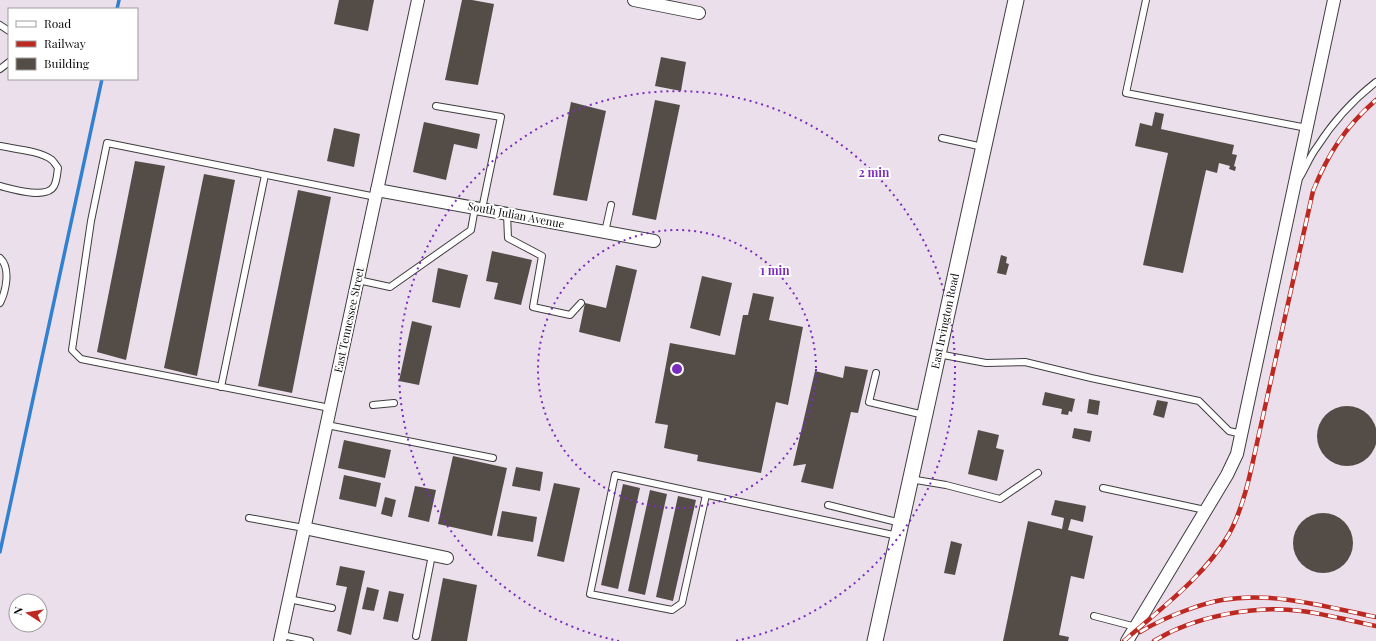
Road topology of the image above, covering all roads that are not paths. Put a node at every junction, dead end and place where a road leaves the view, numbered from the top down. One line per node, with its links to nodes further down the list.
1 (418, 0): 20 (street, East Tennessee Street)
2 (634, 0): 6 (street)
3 (1016, 0): 16 (street, East Irvington Road)
4 (1146, 0): 13 (lane)
5 (1334, 0): 13 (street)
6 (699, 13)
7 (0, 25): 8 (lane)
8 (8, 31)
9 (8, 63): 10 (lane)
10 (0, 69)
11 (1376, 82): 19 (lane)
12 (436, 106): 22 (lane)
13 (1307, 128): 19 (street)
14 (942, 138): 16 (lane)
15 (0, 146): 18 (lane)
16 (983, 147): 30 (street, East Irvington Road)
17 (265, 175): 20 (lane); 32 (lane); 32 (lane)
18 (0, 186)
19 (1293, 191): 38 (street)
20 (376, 193): 22 (street, South Julian Avenue); 27 (street, East Tennessee Street)
21 (611, 205): 24 (lane)
22 (479, 208): 23 (street, South Julian Avenue); 27 (lane)
23 (507, 214): 24 (street, South Julian Avenue); 29 (lane)
24 (605, 232): 25 (street, South Julian Avenue)
25 (654, 241)
26 (0, 258): 28 (lane)
27 (358, 280): 35 (street, East Tennessee Street)
28 (0, 303)
29 (581, 303)
30 (938, 354): 36 (street, East Irvington Road); 38 (lane)
31 (876, 373): 36 (lane)
32 (221, 387): 35 (lane)
33 (394, 403): 34 (lane)
34 (372, 405)
35 (330, 408): 37 (street, East Tennessee Street)
36 (924, 415): 41 (street, East Irvington Road)
37 (327, 425): 39 (lane); 47 (street, East Tennessee Street)
38 (1242, 434): 45 (street)
39 (493, 458)
40 (1038, 473): 41 (lane)
41 (910, 479): 48 (street, East Irvington Road)
42 (1103, 488): 45 (lane)
43 (706, 495): 43 (lane); 48 (lane)
44 (828, 505): 48 (lane)
45 (1205, 510): 54 (street)
46 (249, 518): 47 (lane)
47 (304, 528): 49 (street); 51 (street, East Tennessee Street)
48 (899, 529): 58 (street, East Irvington Road)
49 (432, 555): 50 (street); 55 (lane)
50 (447, 558)
51 (289, 599): 52 (lane); 56 (street, East Tennessee Street)
52 (332, 608)
53 (1094, 616): 54 (lane)
54 (1136, 627): 59 (street)
55 (416, 636)
56 (281, 638): 57 (lane)
57 (310, 641)
58 (875, 641)
59 (1127, 641)

